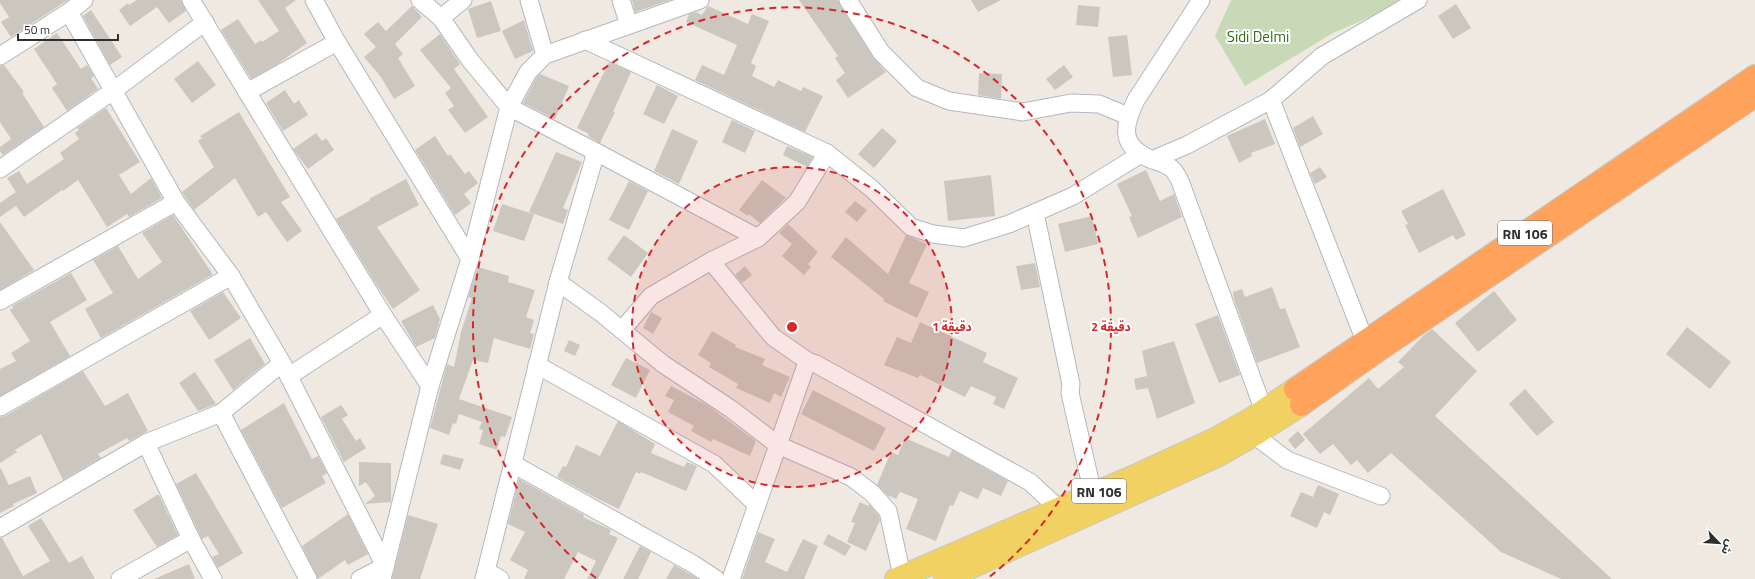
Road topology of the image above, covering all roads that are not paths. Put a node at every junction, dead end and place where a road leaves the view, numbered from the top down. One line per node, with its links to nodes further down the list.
1 (84, 0): 12 (street)
2 (192, 0): 14 (street)
3 (314, 0): 17 (street)
4 (420, 0): 13 (street)
5 (463, 0): 13 (street)
6 (529, 0): 18 (street)
7 (621, 0): 15 (street)
8 (700, 0): 15 (street)
9 (848, 0): 26 (street)
10 (1201, 0): 26 (street)
11 (1418, 0): 24 (street)
12 (69, 12): 19 (street); 21 (street)
13 (441, 18): 25 (street)
14 (205, 22): 21 (street); 22 (street)
15 (629, 25): 16 (street)
16 (584, 40): 18 (street); 28 (street)
17 (337, 42): 22 (street); 34 (street)
18 (545, 55): 25 (street)
19 (0, 56)
20 (1755, 76): 41 (highway, RN 106)
21 (114, 91): 30 (street); 31 (street)
22 (247, 92): 39 (street)
23 (1755, 96): 46 (highway, RN 106)
24 (1271, 100): 29 (street); 41 (street)
25 (509, 107): 27 (street); 34 (street)
26 (1128, 116): 29 (street)
27 (596, 152): 33 (street); 37 (street)
28 (827, 153): 32 (street); 33 (street)
29 (1146, 157): 32 (street); 48 (street)
30 (0, 169)
31 (176, 202): 36 (street); 38 (street)
32 (1036, 213): 54 (street)
33 (758, 238): 35 (street)
34 (470, 259): 45 (street)
35 (711, 261): 40 (street); 42 (street)
36 (231, 276): 44 (street); 47 (street)
37 (558, 282): 40 (street); 43 (street)
38 (0, 301)
39 (383, 315): 44 (street); 45 (street)
40 (622, 330): 52 (street)
41 (1365, 341): 46 (highway, RN 106)
42 (809, 362): 52 (street); 57 (street)
43 (537, 365): 53 (street); 56 (street)
44 (286, 370): 49 (street); 60 (street)
45 (430, 386): 60 (street)
46 (1298, 397): 48 (main road, RN 106); 50 (main road, RN 106)
47 (0, 407)
48 (1264, 411): 54 (main road, RN 106)
49 (221, 413): 51 (street); 66 (street)
50 (1254, 435): 55 (street); 61 (main road, RN 106)
51 (146, 443): 58 (street); 59 (street)
52 (778, 445): 56 (street); 63 (street)
53 (512, 464): 62 (street); 68 (street)
54 (1092, 494): 57 (main road, RN 106)
55 (1381, 496)
56 (757, 505): 69 (street)
57 (1059, 509): 63 (main road, RN 106)
58 (0, 528)
59 (191, 539): 64 (street); 65 (street)
60 (384, 573): 67 (street)
61 (974, 573): 70 (main road, RN 106)
62 (490, 576)
63 (899, 578)
64 (120, 579)
65 (213, 579)
66 (308, 579)
67 (360, 579)
68 (716, 579)
69 (731, 579)
70 (945, 579)

